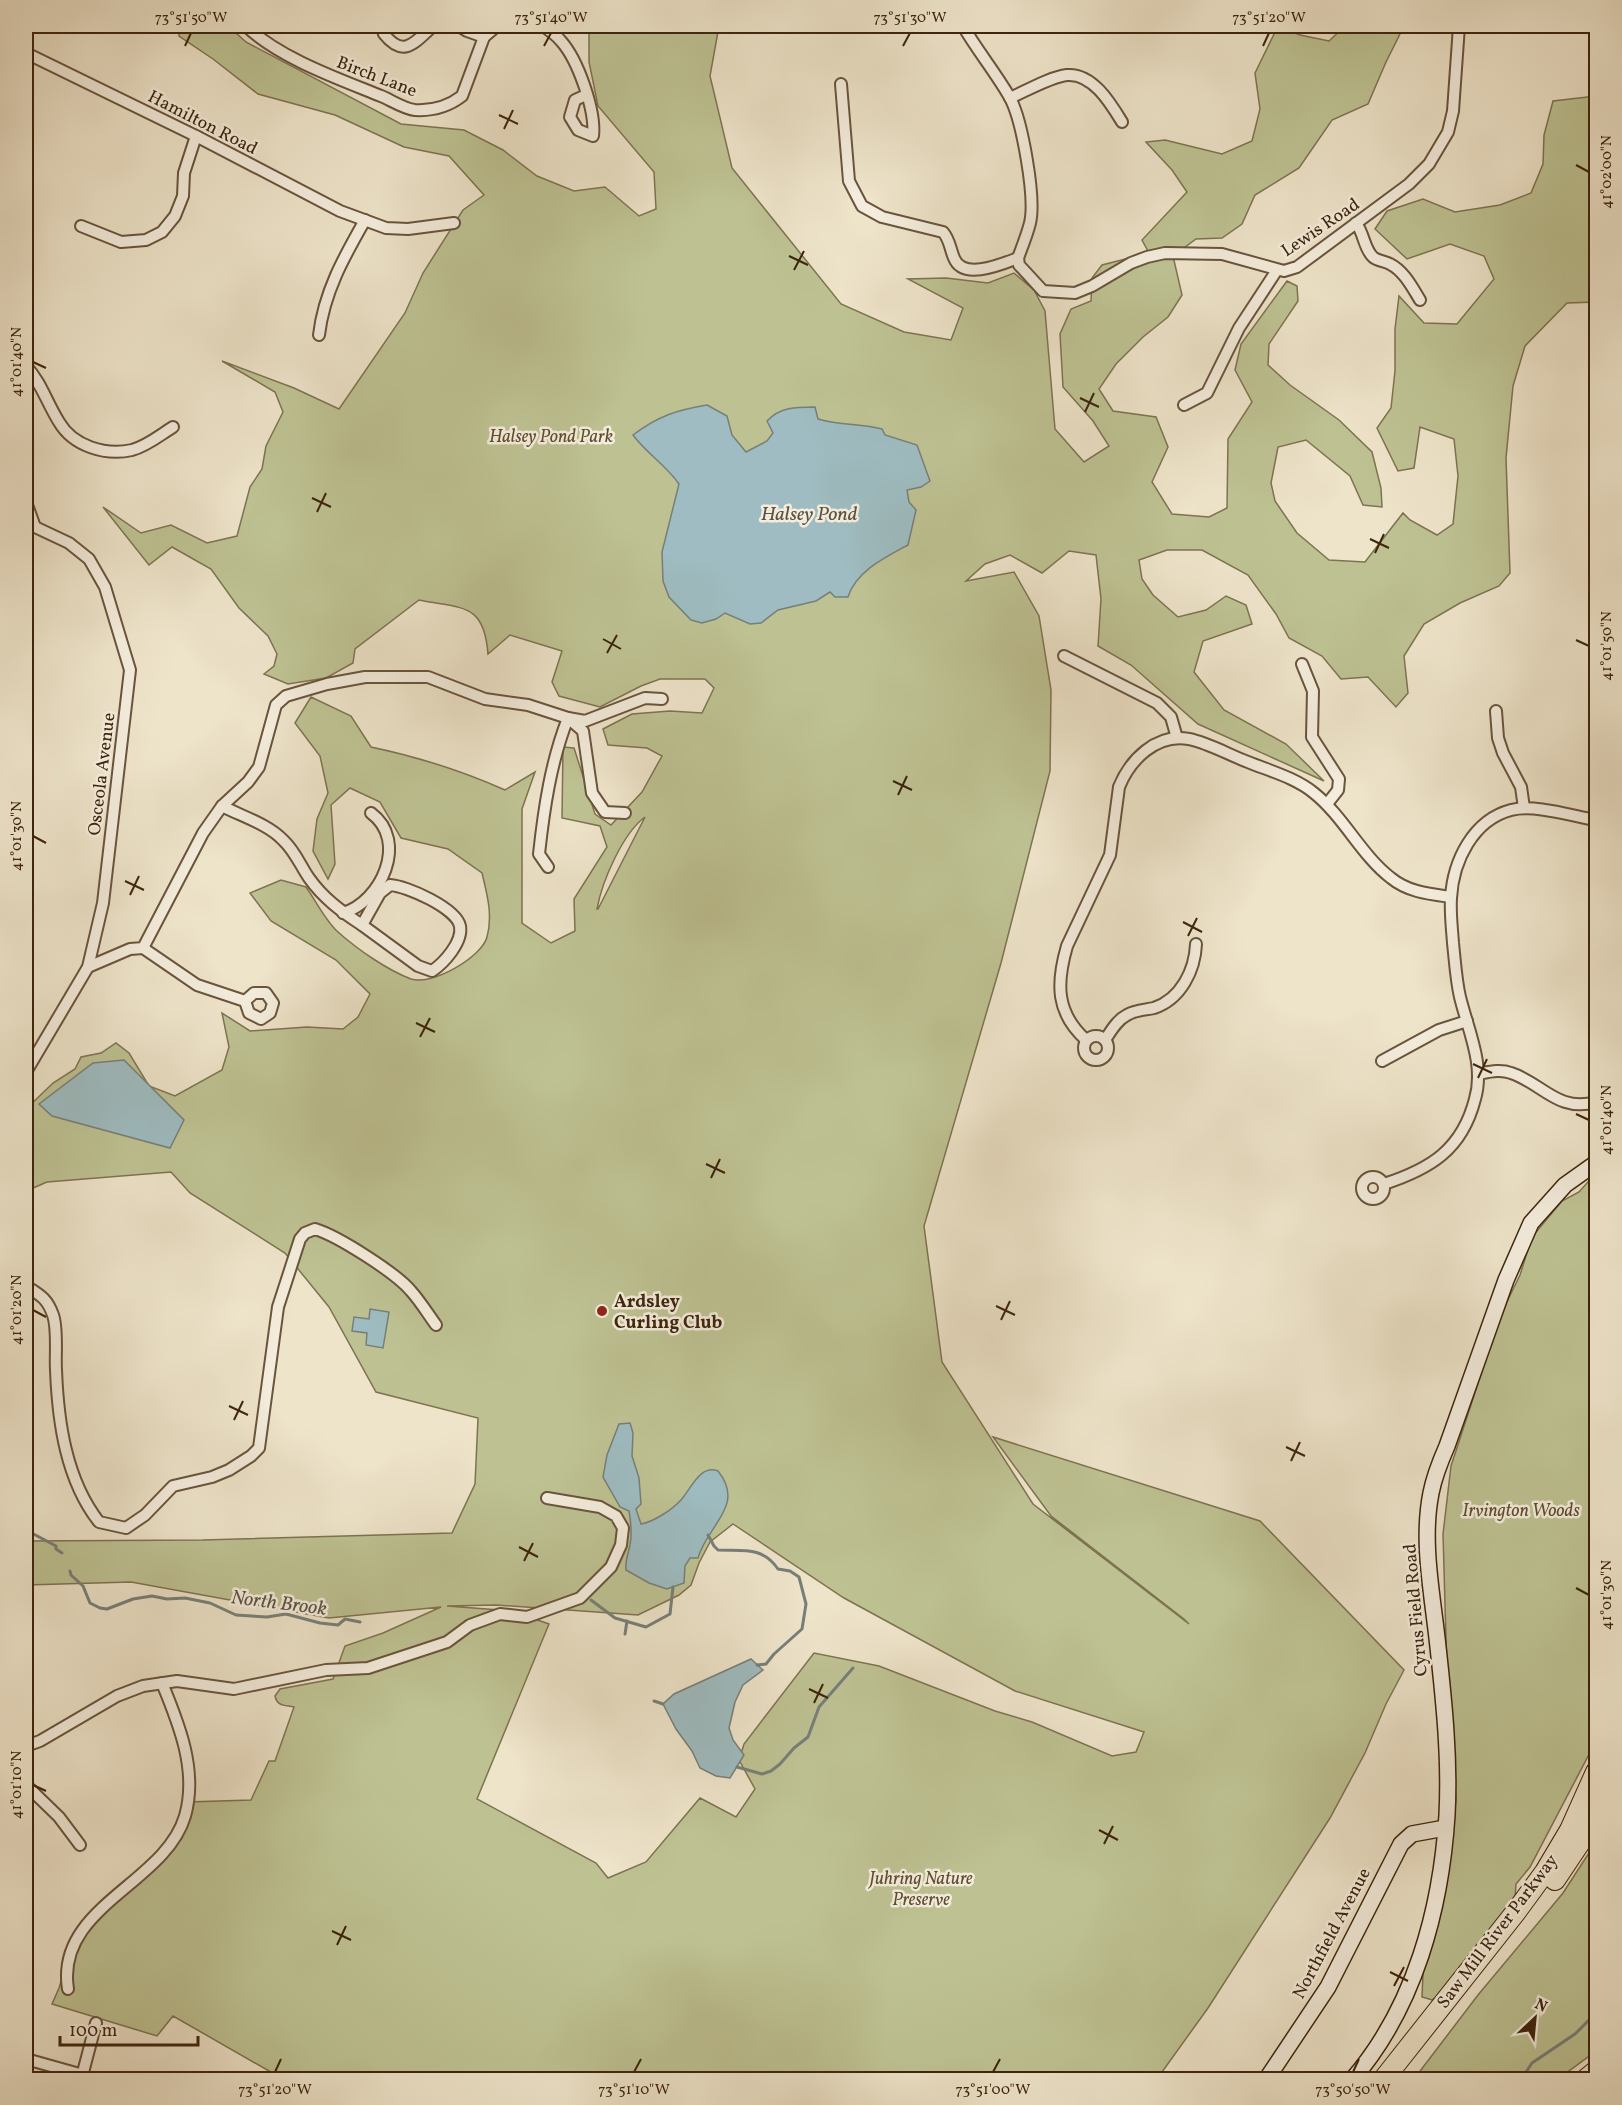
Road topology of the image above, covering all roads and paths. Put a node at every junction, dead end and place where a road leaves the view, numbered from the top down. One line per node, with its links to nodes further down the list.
1 (246, 26): 9 (street, Birch Lane)
2 (390, 26): 3 (street)
3 (433, 26)
4 (459, 26): 9 (street)
5 (497, 26): 9 (street, Birch Lane)
6 (543, 26): 12 (street)
7 (963, 26): 13 (street)
8 (1459, 26): 18 (street, Lewis Road)
9 (484, 37)
10 (26, 53): 15 (street, Hamilton Road)
11 (841, 84): 20 (street)
12 (586, 95)
13 (1010, 98): 14 (street); 20 (street)
14 (1122, 122)
15 (196, 136): 16 (street, Hamilton Road); 19 (street)
16 (364, 220): 17 (street, Hamilton Road); 23 (street)
17 (454, 223)
18 (1356, 223): 21 (street, Lewis Road); 22 (street)
19 (81, 226)
20 (1018, 258): 21 (street, Lewis Road)
21 (1277, 270): 25 (street)
22 (1420, 300)
23 (319, 335)
24 (26, 366): 26 (street)
25 (1184, 405)
26 (173, 427)
27 (26, 502): 46 (street, Osceola Avenue)
28 (1064, 656): 33 (street)
29 (1302, 664): 34 (street)
30 (662, 699): 32 (street)
31 (1496, 711): 36 (street)
32 (568, 718): 35 (street); 38 (street); 40 (street)
33 (1177, 738): 34 (street); 49 (street)
34 (1327, 804): 41 (street)
35 (222, 806): 42 (street); 45 (street)
36 (1524, 808): 39 (street); 41 (street)
37 (372, 813): 42 (street)
38 (625, 813)
39 (1596, 820)
40 (548, 867)
41 (1451, 897): 48 (street)
42 (343, 913): 43 (street)
43 (362, 925): 43 (street)
44 (1196, 944): 50 (street)
45 (143, 948): 46 (street); 47 (street)
46 (88, 967): 52 (street, Osceola Avenue)
47 (245, 1001)
48 (1467, 1021): 51 (street); 53 (street)
49 (1086, 1040): 50 (street); 50 (street)
50 (1105, 1040)
51 (1382, 1061)
52 (26, 1072)
53 (1478, 1074): 54 (street); 56 (street)
54 (1596, 1102)
55 (1596, 1163): 65 (street, Cyrus Field Road)
56 (1384, 1185)
57 (26, 1286): 58 (street)
58 (436, 1325)
59 (547, 1498): 60 (street)
60 (162, 1683): 61 (street); 67 (street)
61 (26, 1746)
62 (1596, 1772): 74 (highway, Saw Mill River Parkway)
63 (26, 1785): 66 (street)
64 (1596, 1812): 75 (highway, Saw Mill River Parkway)
65 (1445, 1828): 72 (street, Northfield Avenue); 73 (street, Cyrus Field Road)
66 (80, 1845)
67 (68, 1989)
68 (96, 2023): 71 (street)
69 (26, 2059): 71 (street)
70 (1596, 2071): 76 (highway)
71 (82, 2077)
72 (1266, 2079)
73 (1352, 2079)
74 (1383, 2079)
75 (1397, 2079)
76 (1586, 2079)

